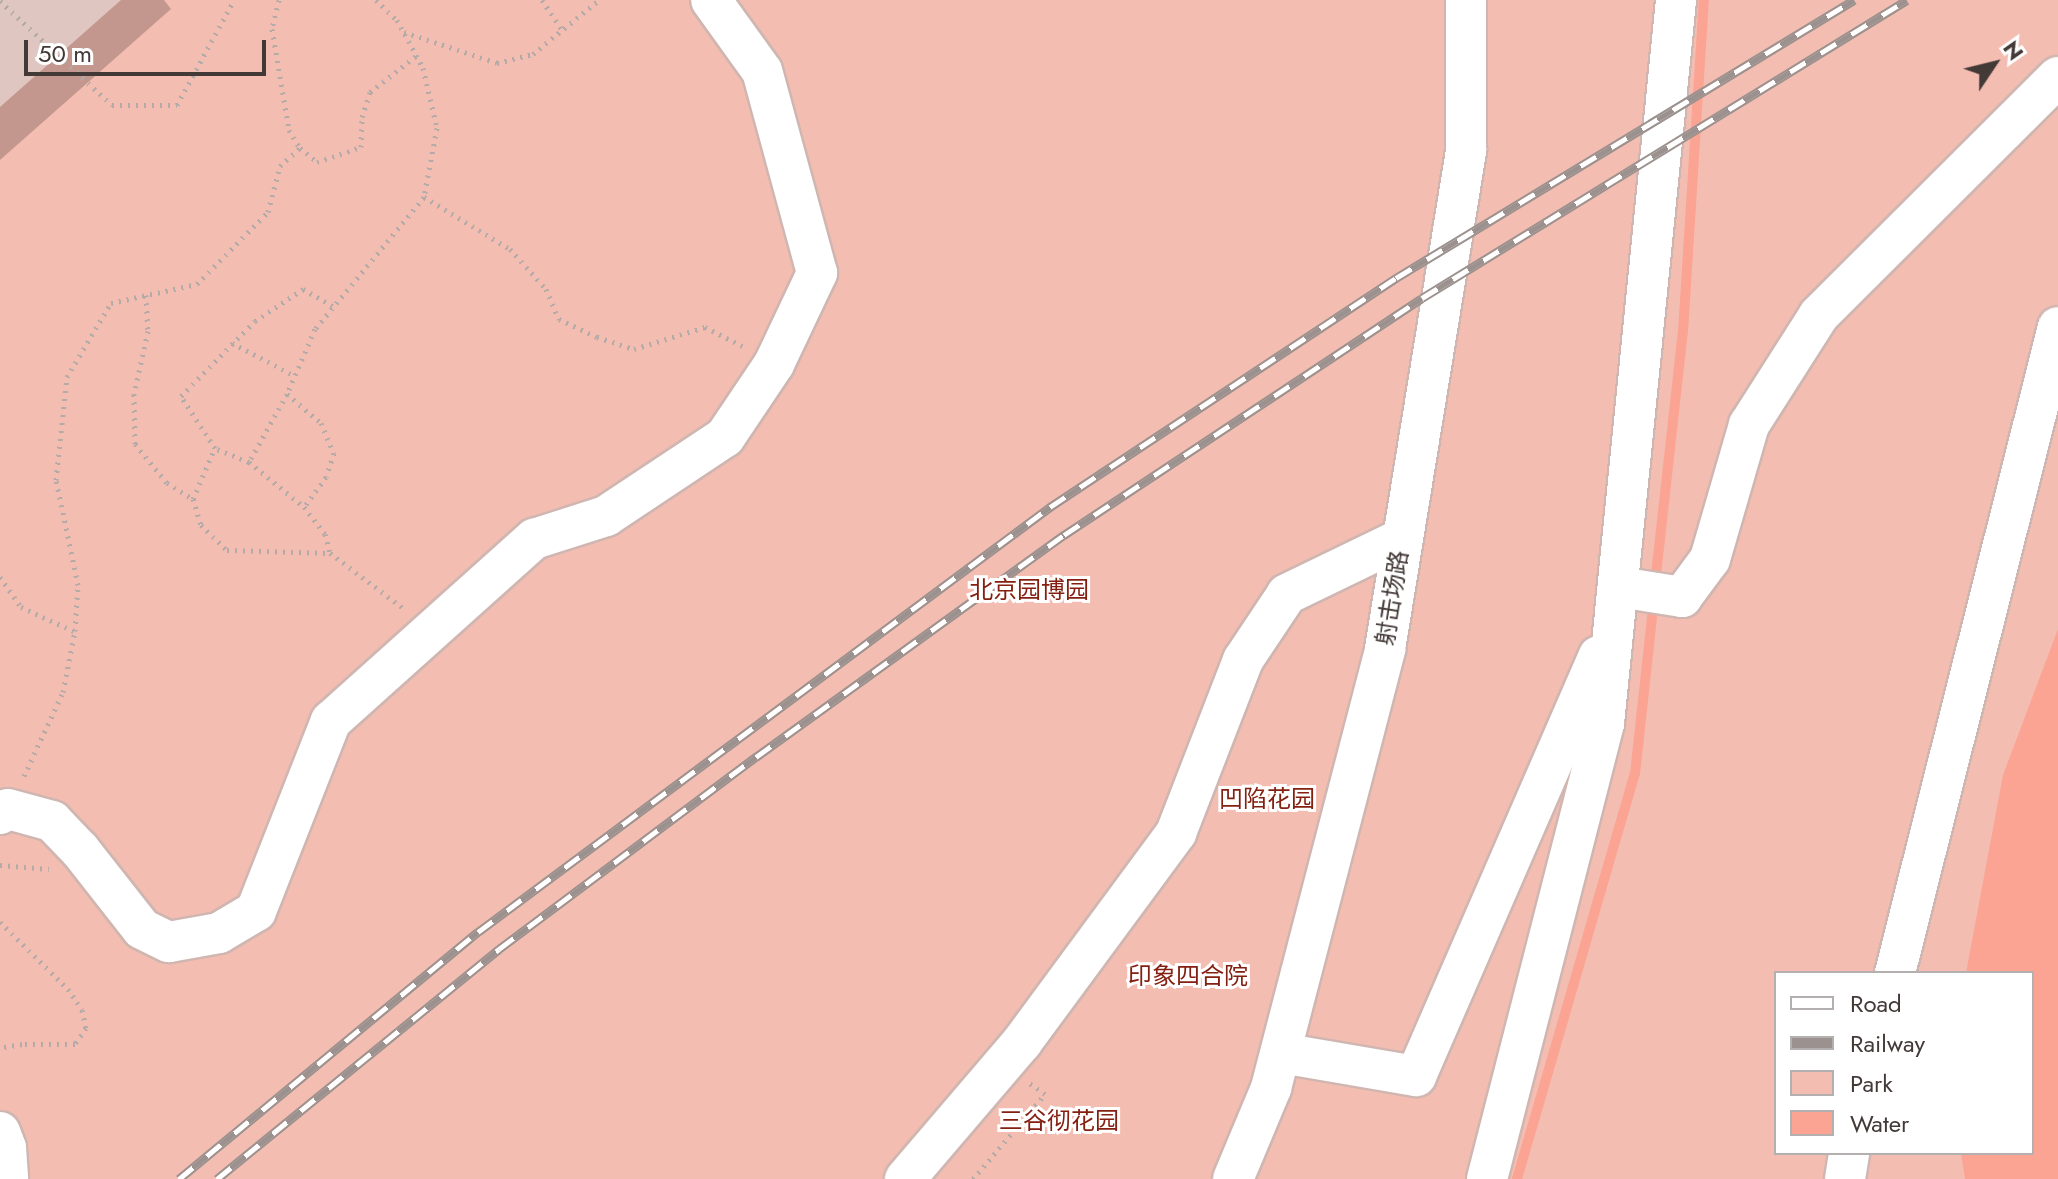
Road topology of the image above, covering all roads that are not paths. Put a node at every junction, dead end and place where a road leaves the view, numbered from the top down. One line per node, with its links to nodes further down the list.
1 (711, 0): 8 (street)
2 (1466, 0): 6 (street, 射击场路)
3 (1676, 0): 7 (street)
4 (2058, 77): 7 (street)
5 (2058, 327): 9 (street)
6 (1401, 539): 10 (street, 射击场路); 14 (street)
7 (1617, 603): 10 (street); 16 (street)
8 (4, 812)
9 (1896, 971)
10 (1281, 1053): 15 (street, 射击场路)
11 (0, 1132): 13 (street)
12 (1849, 1155): 17 (street)
13 (8, 1179)
14 (905, 1179)
15 (1233, 1179)
16 (1487, 1179)
17 (1845, 1179)

